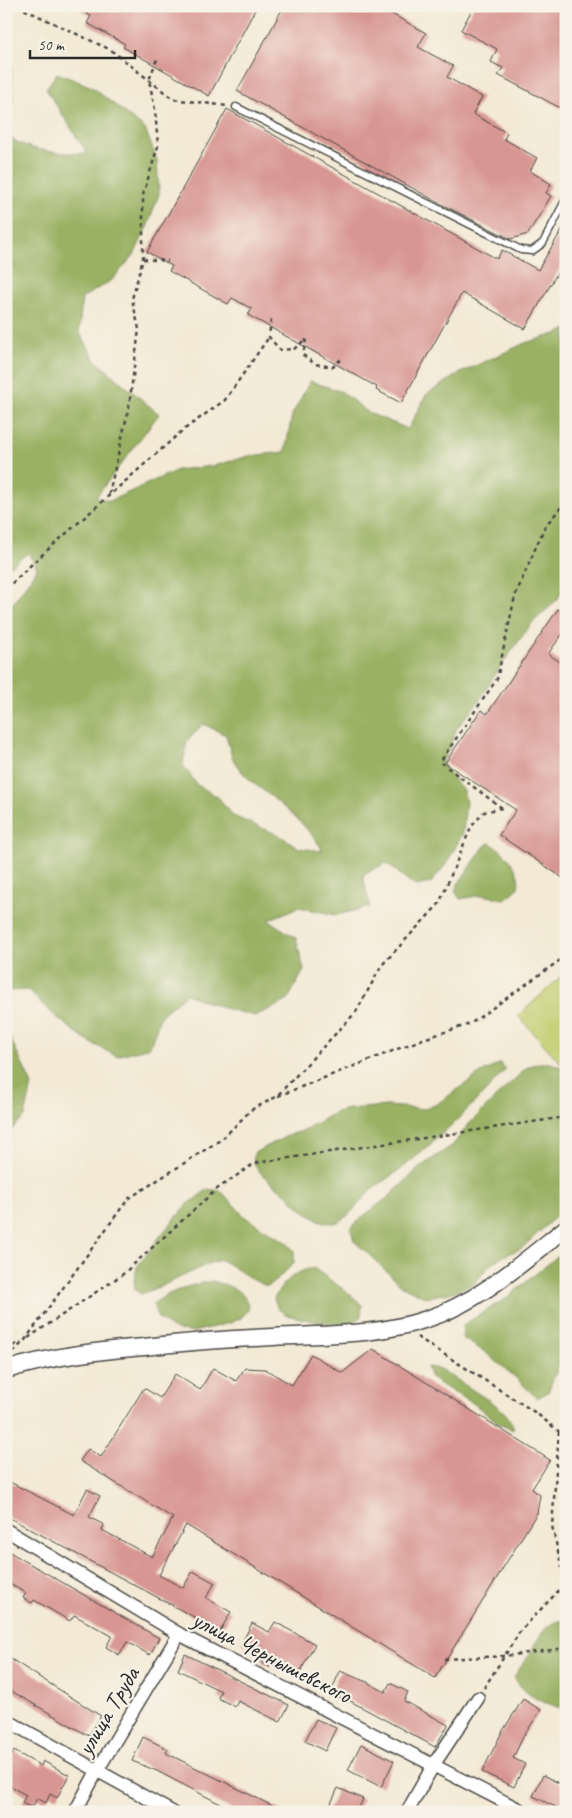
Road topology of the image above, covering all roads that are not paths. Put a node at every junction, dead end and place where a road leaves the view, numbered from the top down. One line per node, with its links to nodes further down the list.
1 (236, 107): 2 (lane)
2 (566, 199)
3 (566, 1228): 4 (street)
4 (6, 1370)
5 (6, 1530): 6 (street, улица Чернышевского)
6 (179, 1634): 9 (street, улица Чернышевского); 10 (street, улица Труда)
7 (478, 1698): 9 (street)
8 (6, 1720): 10 (street)
9 (434, 1764): 13 (street); 14 (street, улица Чернышевского)
10 (97, 1771): 11 (street, улица Труда); 12 (street)
11 (75, 1812)
12 (172, 1812)
13 (407, 1812)
14 (524, 1812)

